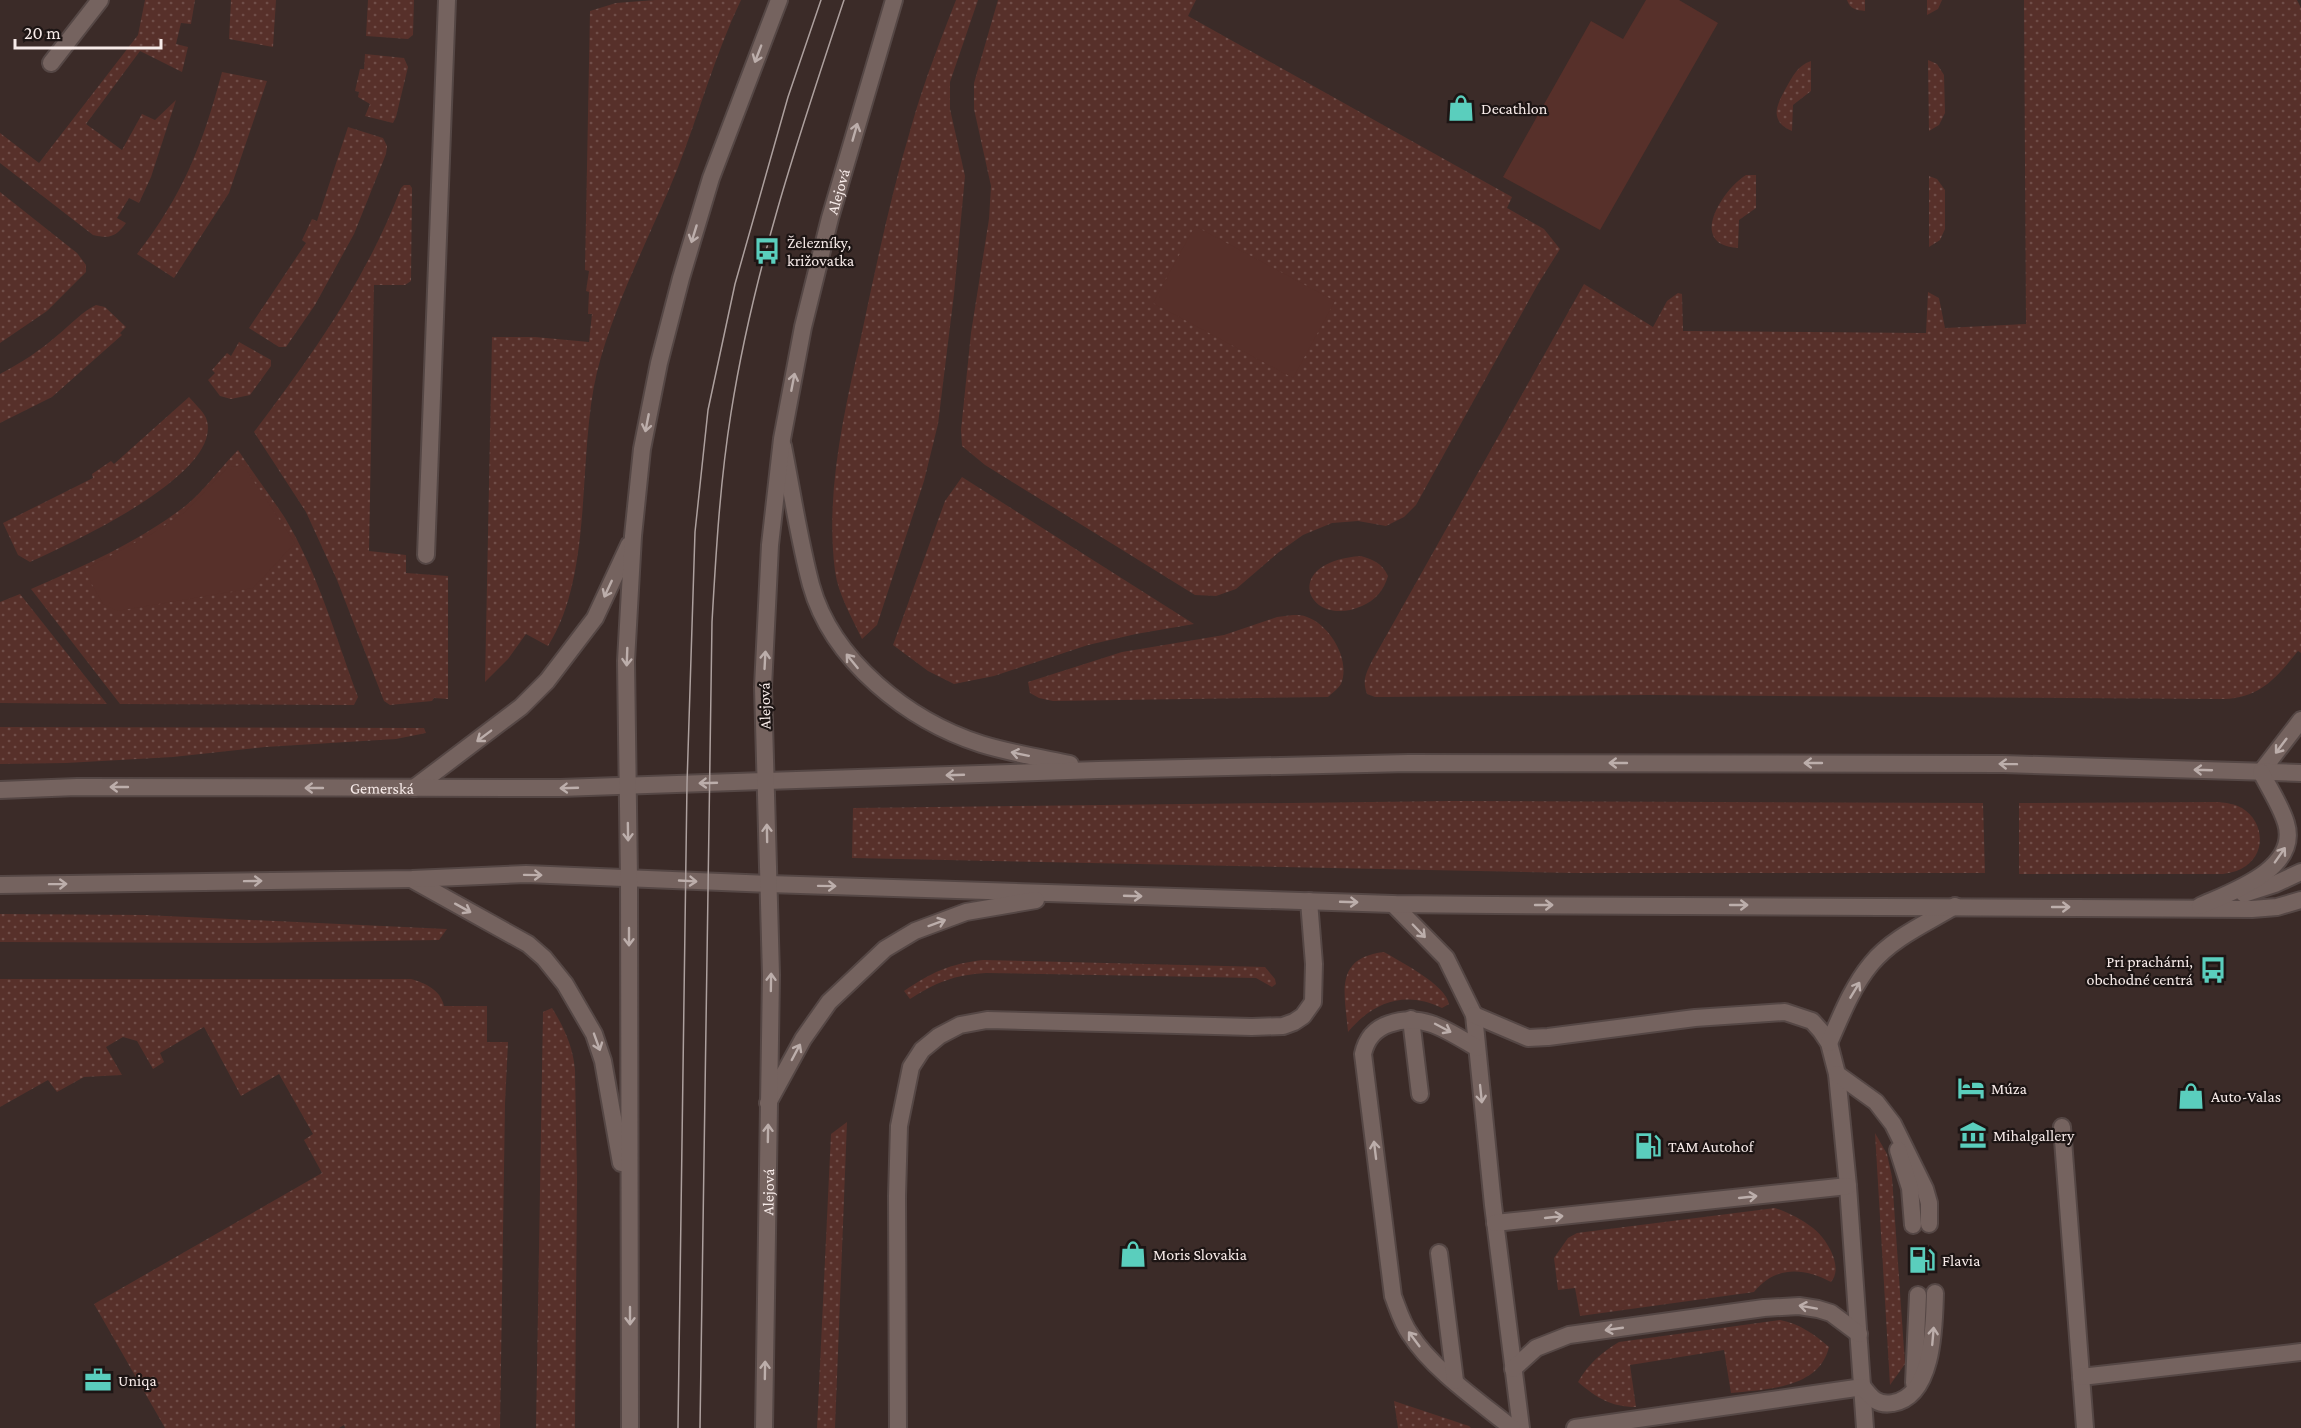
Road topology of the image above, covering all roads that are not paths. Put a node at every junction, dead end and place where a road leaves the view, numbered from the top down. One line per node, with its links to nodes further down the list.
1 (100, 0): 5 (street)
2 (447, 0): 8 (street)
3 (779, 0): 7 (street, one-way to 7)
4 (894, 0): 6 (street, Alejová, one-way to 4)
5 (51, 63)
6 (782, 439): 10 (street, one-way to 6); 13 (street, Alejová, one-way to 6)
7 (633, 536): 14 (street, one-way to 14); 15 (street, one-way to 15)
8 (426, 555)
9 (2301, 720): 11 (street, one-way to 11)
10 (1098, 770): 11 (street, one-way to 10); 13 (street, Gemerská, one-way to 13)
11 (2261, 772): 12 (street); 27 (street, one-way to 11)
12 (2301, 773)
13 (766, 782): 14 (street, Gemerská, one-way to 14); 20 (street, Alejová, one-way to 13)
14 (628, 786): 15 (street, Gemerská, one-way to 15); 19 (street, one-way to 19)
15 (414, 788): 16 (street, Gemerská, one-way to 16)
16 (0, 790)
17 (2301, 872): 27 (street)
18 (412, 879): 19 (street, one-way to 19); 21 (street, one-way to 18); 40 (street, one-way to 40)
19 (629, 879): 20 (street, one-way to 20); 40 (street, one-way to 40)
20 (769, 884): 22 (street, one-way to 22); 34 (street, Alejová, one-way to 20)
21 (0, 885)
22 (1075, 894): 24 (street, one-way to 24); 34 (street, one-way to 22)
23 (2301, 900): 27 (street)
24 (1309, 901): 25 (street, one-way to 25); 50 (street)
25 (1393, 904): 26 (street, one-way to 26); 28 (street, one-way to 28)
26 (1955, 906): 27 (street, one-way to 27); 30 (street, one-way to 26)
27 (2197, 908)
28 (1474, 1015): 30 (street); 31 (street)
29 (1411, 1019): 31 (street, one-way to 31); 33 (street); 46 (street, one-way to 29)
30 (1829, 1042): 32 (street)
31 (1477, 1048): 37 (street, one-way to 37)
32 (1837, 1074): 36 (street); 38 (street)
33 (1420, 1094)
34 (768, 1103): 49 (street, Alejová, one-way to 34)
35 (2062, 1127): 45 (street)
36 (1848, 1186): 37 (street, one-way to 36); 42 (street)
37 (1495, 1224): 44 (street)
38 (1921, 1224)
39 (1439, 1253): 46 (street)
40 (630, 1258): 48 (street, one-way to 48)
41 (1927, 1294): 47 (street, one-way to 41)
42 (1858, 1334): 44 (street, one-way to 44); 47 (street)
43 (2301, 1352): 45 (street)
44 (1513, 1369): 52 (street)
45 (2081, 1377): 55 (street)
46 (1455, 1381): 51 (street)
47 (1863, 1388): 53 (street); 54 (street)
48 (630, 1428)
49 (764, 1428)
50 (898, 1428)
51 (1512, 1428)
52 (1521, 1428)
53 (1575, 1428)
54 (1865, 1428)
55 (2085, 1428)

